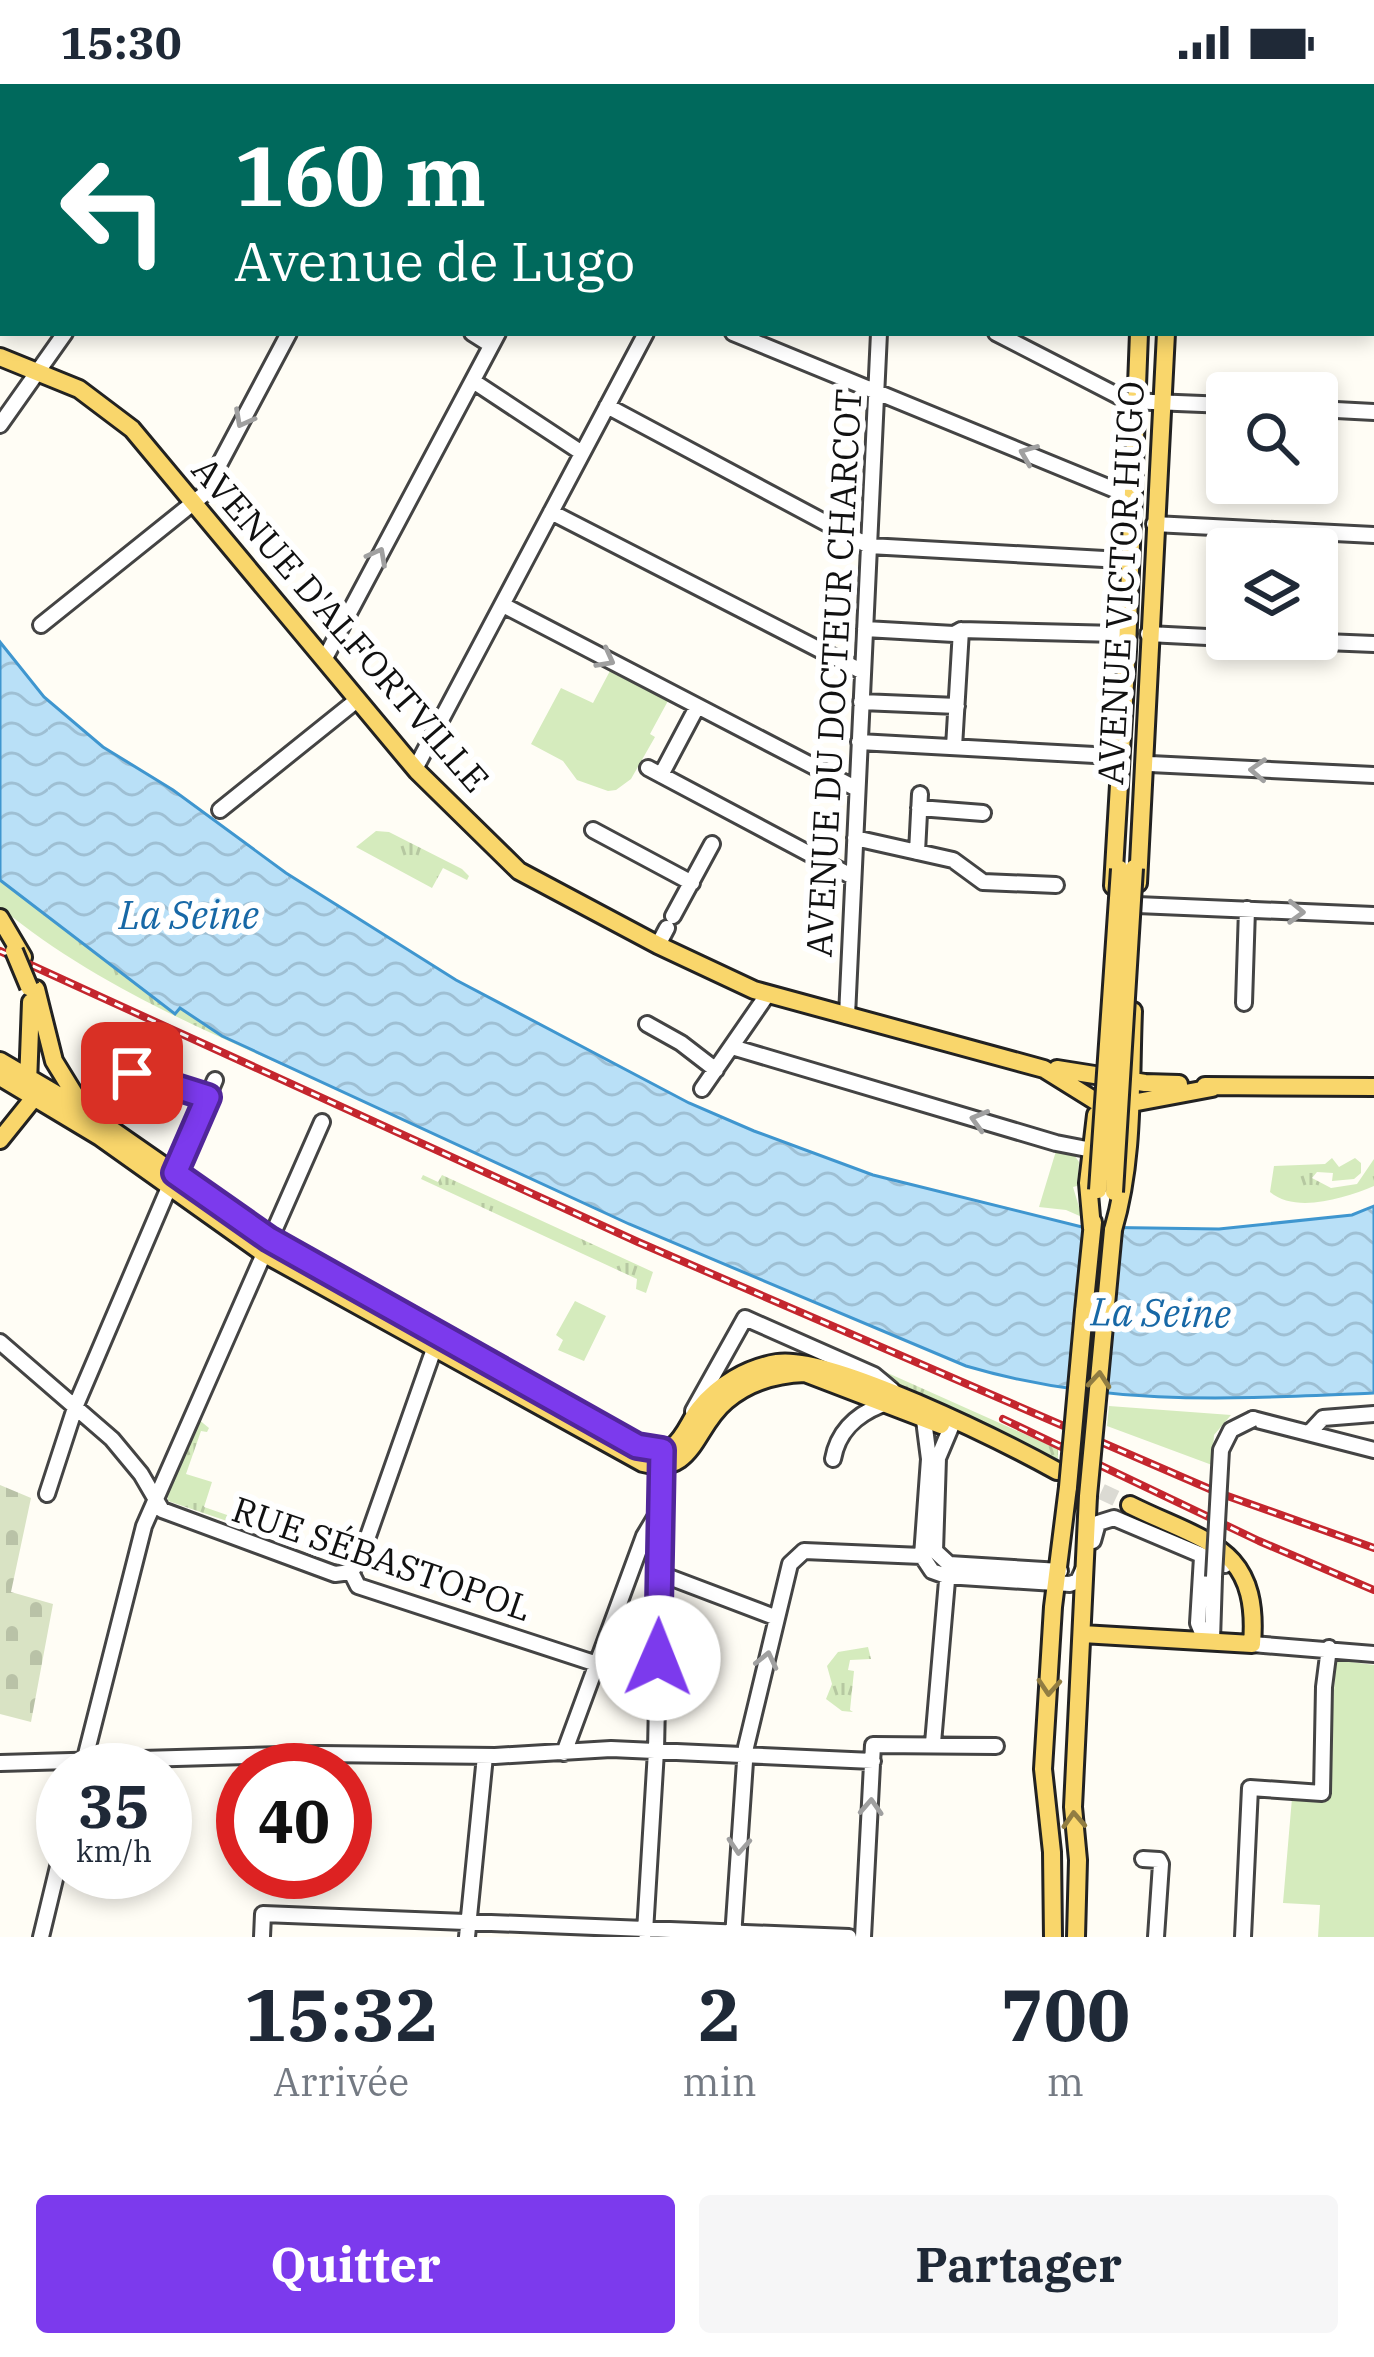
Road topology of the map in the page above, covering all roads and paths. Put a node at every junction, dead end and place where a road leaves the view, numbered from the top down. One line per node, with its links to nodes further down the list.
1 (63, 336): 11 (street)
2 (287, 336): 23 (street, one-way to 23)
3 (644, 336): 17 (street)
4 (741, 336): 13 (street)
5 (879, 336): 13 (street, AVENUE DU DOCTEUR CHARCOT)
6 (1002, 336): 15 (street)
7 (1139, 336): 15 (main road, AVENUE VICTOR HUGO)
8 (1166, 336): 14 (main road, AVENUE VICTOR HUGO)
9 (495, 339): 12 (street)
10 (0, 357): 11 (main road, AVENUE D'ALFORTVILLE)
11 (37, 370): 20 (street); 23 (main road, AVENUE D'ALFORTVILLE)
12 (472, 381): 21 (street); 38 (street, one-way to 12)
13 (876, 392): 22 (street, one-way to 13); 27 (street, AVENUE DU DOCTEUR CHARCOT)
14 (1162, 402): 15 (street); 16 (street); 25 (main road, AVENUE VICTOR HUGO)
15 (1136, 403): 22 (main road, AVENUE VICTOR HUGO)
16 (1206, 404)
17 (607, 406): 21 (street); 27 (street)
18 (1338, 411): 19 (street)
19 (1374, 412)
20 (0, 425)
21 (582, 453): 24 (street)
22 (1134, 488): 28 (main road, AVENUE VICTOR HUGO)
23 (194, 503): 30 (street); 38 (main road, AVENUE D'ALFORTVILLE)
24 (551, 512): 29 (street); 39 (street)
25 (1154, 524): 26 (street); 34 (main road, AVENUE VICTOR HUGO)
26 (1374, 535)
27 (869, 546): 28 (street); 32 (street, AVENUE DU DOCTEUR CHARCOT)
28 (1131, 565): 31 (main road, AVENUE VICTOR HUGO)
29 (502, 605): 43 (street, one-way to 43); 48 (street)
30 (41, 626)
31 (1128, 626): 33 (street); 46 (main road, AVENUE VICTOR HUGO)
32 (865, 629): 33 (street); 39 (street, AVENUE DU DOCTEUR CHARCOT)
33 (961, 630): 42 (street)
34 (1148, 634): 35 (street); 47 (main road, AVENUE VICTOR HUGO)
35 (1206, 637)
36 (1338, 643): 37 (street)
37 (1374, 644)
38 (324, 660): 40 (main road, AVENUE D'ALFORTVILLE)
39 (863, 671): 41 (street, AVENUE DU DOCTEUR CHARCOT)
40 (356, 700): 48 (main road, AVENUE D'ALFORTVILLE); 51 (street)
41 (861, 702): 42 (street); 44 (street, AVENUE DU DOCTEUR CHARCOT)
42 (957, 706): 45 (street)
43 (697, 707): 50 (street); 60 (street)
44 (859, 742): 45 (street); 50 (street, AVENUE DU DOCTEUR CHARCOT)
45 (954, 747): 46 (street)
46 (1120, 760): 53 (main road, AVENUE VICTOR HUGO)
47 (1144, 760): 49 (street, one-way to 47); 55 (main road, AVENUE VICTOR HUGO)
48 (415, 769): 67 (main road, AVENUE D'ALFORTVILLE)
49 (1374, 775)
50 (857, 789): 56 (street, AVENUE DU DOCTEUR CHARCOT)
51 (220, 810)
52 (983, 813): 58 (street)
53 (1117, 826): 59 (main road, AVENUE VICTOR HUGO); 80 (main road, AVENUE VICTOR HUGO)
54 (593, 830): 61 (street)
55 (1140, 836): 59 (main road, AVENUE VICTOR HUGO); 63 (main road, AVENUE VICTOR HUGO)
56 (855, 838): 58 (street); 60 (street, AVENUE DU DOCTEUR CHARCOT)
57 (712, 844): 61 (street)
58 (917, 852): 62 (street)
59 (1127, 868): 95 (main road, AVENUE VICTOR HUGO, bridge); 96 (main road, AVENUE VICTOR HUGO, bridge)
60 (853, 877): 71 (street, AVENUE DU DOCTEUR CHARCOT)
61 (692, 883): 67 (street)
62 (1056, 885)
63 (1137, 905): 64 (street); 81 (main road, AVENUE VICTOR HUGO)
64 (1247, 909): 65 (street, one-way to 65); 70 (street)
65 (1374, 915)
66 (0, 923): 68 (main road, bridge)
67 (658, 945): 69 (main road, AVENUE D'ALFORTVILLE)
68 (33, 988): 75 (main road); 83 (main road)
69 (767, 994): 71 (main road, AVENUE D'ALFORTVILLE); 73 (street)
70 (1244, 1003)
71 (847, 1016): 78 (main road, AVENUE D'ALFORTVILLE)
72 (646, 1024): 77 (street)
73 (732, 1047): 77 (street); 93 (street, one-way to 73)
74 (0, 1060): 83 (main road)
75 (54, 1061): 83 (main road); 90 (main road)
76 (94, 1061): 87 (street)
77 (716, 1070): 86 (street)
78 (1044, 1070): 80 (main road, AVENUE D'ALFORTVILLE); 88 (main road, AVENUE D'ALFORTVILLE)
79 (0, 1077): 83 (main road)
80 (1100, 1077): 81 (main road, AVENUE D'ALFORTVILLE); 88 (main road, AVENUE VICTOR HUGO)
81 (1131, 1079): 85 (main road, AVENUE D'ALFORTVILLE); 89 (main road, AVENUE VICTOR HUGO)
82 (215, 1081): 87 (street)
83 (34, 1086): 90 (main road); 92 (main road); 94 (main road)
84 (1374, 1087): 85 (main road)
85 (1212, 1088): 89 (main road, AVENUE D'ALFORTVILLE)
86 (702, 1089)
87 (208, 1097): 94 (street)
88 (1097, 1102): 89 (main road, AVENUE D'ALFORTVILLE); 93 (main road, AVENUE VICTOR HUGO)
89 (1132, 1103): 96 (main road, AVENUE VICTOR HUGO)
90 (85, 1111): 94 (main road)
91 (322, 1122): 97 (street)
92 (0, 1140)
93 (1092, 1150): 95 (main road, AVENUE VICTOR HUGO)
94 (172, 1179): 97 (main road); 102 (street)
95 (1092, 1228): 125 (main road, bridge)
96 (1113, 1230): 120 (main road, one-way to 96, bridge)
97 (266, 1246): 99 (main road); 112 (main road); 115 (street)
98 (0, 1342): 102 (street)
99 (435, 1346): 112 (main road); 123 (street)
100 (855, 1393): 103 (main road); 104 (street); 112 (main road)
101 (900, 1398): 106 (main road); 109 (main road); 109 (street)
102 (76, 1405): 114 (street); 115 (street)
103 (881, 1405): 104 (street); 106 (main road)
104 (857, 1414): 111 (street)
105 (1374, 1414): 108 (street)
106 (926, 1415): 107 (main road); 118 (street)
107 (953, 1424): 113 (main road); 121 (street)
108 (1311, 1431): 110 (street); 128 (street, bridge)
109 (684, 1434): 112 (main road)
110 (1374, 1450)
111 (832, 1460)
112 (665, 1461): 117 (street)
113 (1058, 1471)
114 (47, 1494)
115 (155, 1498): 123 (street, RUE SÉBASTOPOL); 133 (street)
116 (1130, 1505): 122 (main road)
117 (659, 1511): 124 (street); 132 (street)
118 (922, 1556): 121 (street); 126 (street)
119 (1202, 1557): 122 (street); 127 (street); 128 (street)
120 (1085, 1566): 125 (street); 127 (main road)
121 (948, 1570): 125 (street); 134 (street)
122 (1241, 1571): 129 (main road)
123 (352, 1572): 132 (street, RUE SÉBASTOPOL)
124 (659, 1577): 126 (street); 136 (street)
125 (1058, 1577): 154 (main road, one-way to 154)
126 (777, 1618): 139 (street, one-way to 126)
127 (1083, 1629): 128 (main road); 155 (main road, one-way to 127)
128 (1208, 1640): 129 (main road)
129 (1252, 1644): 130 (street)
130 (1329, 1648): 131 (street); 157 (street)
131 (1374, 1654)
132 (597, 1664): 137 (street)
133 (89, 1743)
134 (932, 1743): 135 (street); 141 (street)
135 (996, 1746)
136 (660, 1751): 137 (street); 139 (street); 148 (street)
137 (564, 1753): 138 (street)
138 (484, 1756): 140 (street); 146 (street)
139 (745, 1756): 141 (street); 149 (street, one-way to 149)
140 (192, 1760)
141 (873, 1761): 153 (street, one-way to 141)
142 (0, 1763): 143 (street)
143 (36, 1764)
144 (1143, 1859): 156 (street)
145 (50, 1899): 150 (street)
146 (468, 1929): 147 (street); 151 (street)
147 (562, 1932): 148 (street)
148 (645, 1933): 149 (street)
149 (734, 1935): 152 (street)
150 (40, 1937)
151 (262, 1937)
152 (848, 1937)
153 (863, 1937)
154 (1053, 1937)
155 (1076, 1937)
156 (1156, 1937)
157 (1243, 1937)

